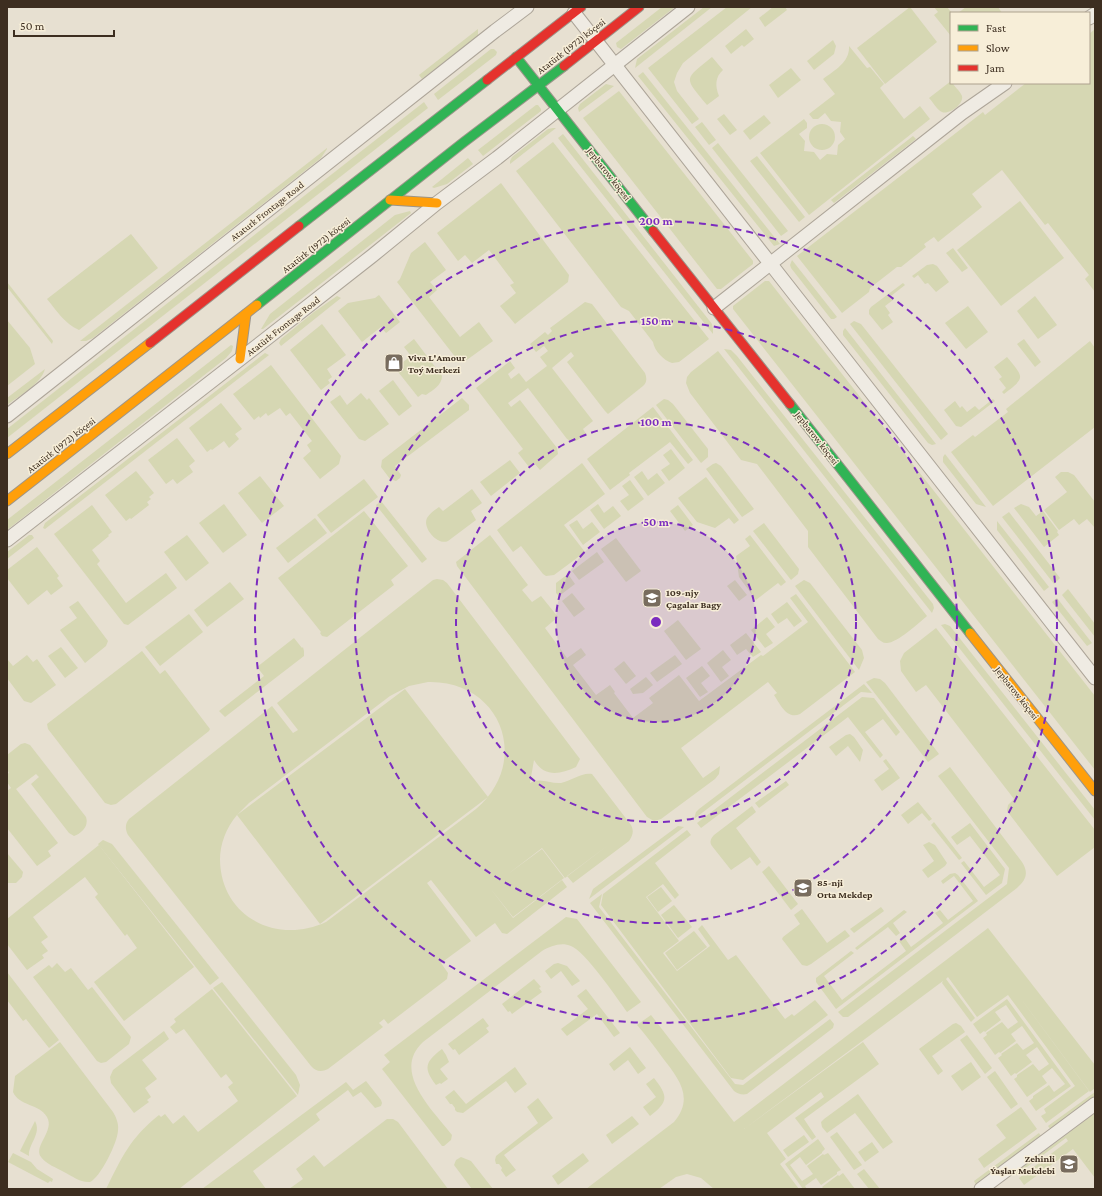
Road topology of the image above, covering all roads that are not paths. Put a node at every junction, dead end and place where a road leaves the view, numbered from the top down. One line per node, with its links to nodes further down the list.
1 (527, 7): 17 (street, Ataturk Frontage Road)
2 (639, 7): 5 (main road, Atatürk (1972) köçesi)
3 (688, 7): 7 (street, Atatürk Frontage Road)
4 (577, 10): 5 (street); 6 (main road)
5 (596, 42): 7 (street); 9 (main road, Atatürk (1972) köçesi)
6 (516, 57): 9 (main road, Jepbarow köçesi); 18 (main road)
7 (614, 65): 10 (street, Atatürk Frontage Road); 13 (street)
8 (1004, 84): 13 (street)
9 (538, 85): 10 (main road, Jepbarow köçesi); 11 (main road, Atatürk (1972) köçesi)
10 (558, 109): 12 (street, Atatürk Frontage Road); 14 (main road, Jepbarow köçesi)
11 (390, 200): 12 (main road); 15 (main road, Atatürk (1972) köçesi)
12 (436, 203): 16 (street, Atatürk Frontage Road)
13 (770, 264): 14 (street); 21 (street)
14 (714, 308): 22 (main road, Jepbarow köçesi)
15 (246, 314): 16 (main road); 19 (main road, Atatürk (1972) köçesi)
16 (240, 359): 20 (street, Atatürk Frontage Road)
17 (7, 416)
18 (7, 454)
19 (7, 501)
20 (7, 540)
21 (1095, 678)
22 (1095, 792)
23 (1095, 1104): 24 (street)
24 (981, 1189)

